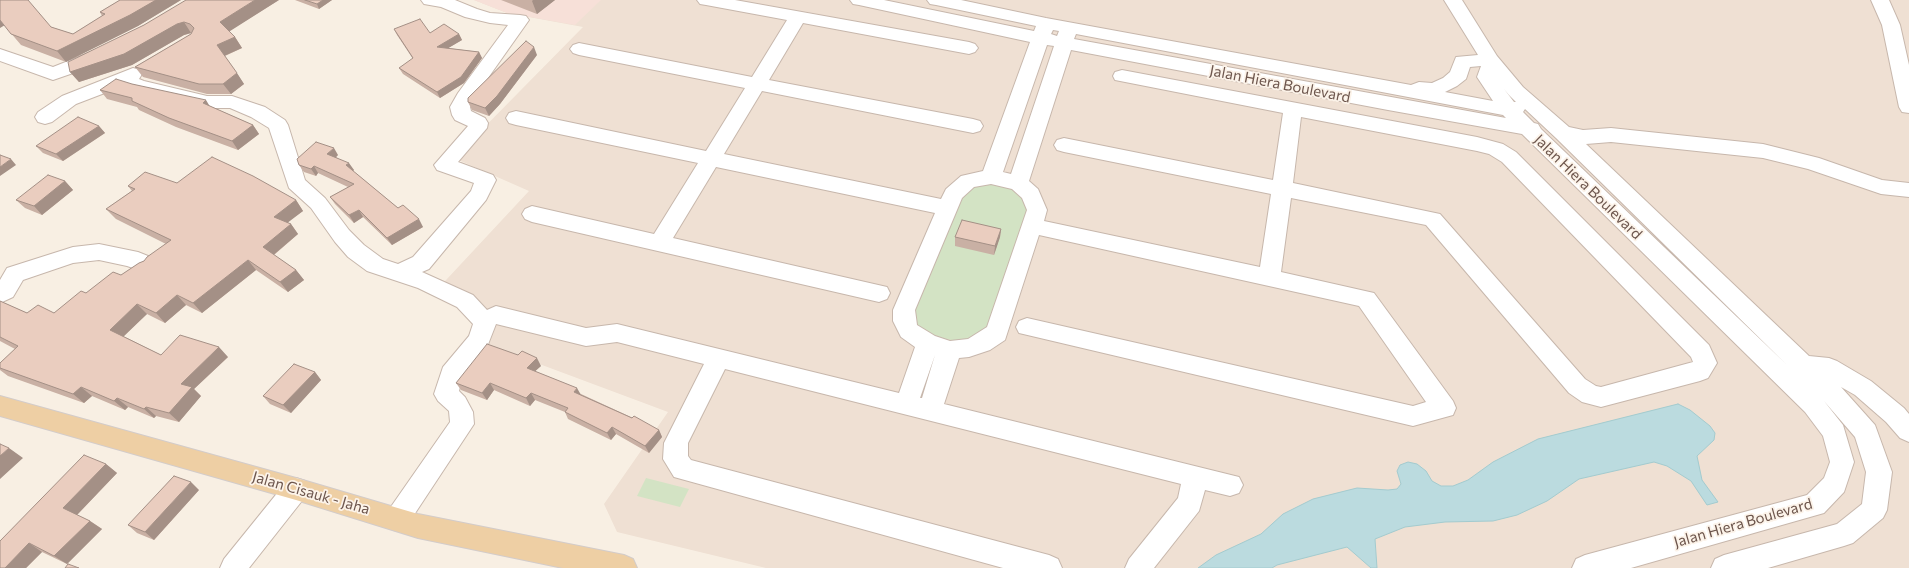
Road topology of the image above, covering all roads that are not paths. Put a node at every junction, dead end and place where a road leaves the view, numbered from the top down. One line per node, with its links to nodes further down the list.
1 (430, 0): 42 (street)
2 (706, 0): 7 (street)
3 (859, 0): 8 (street, Jalan Hiera Boulevard)
4 (936, 0): 8 (street, Jalan Hiera Boulevard)
5 (1453, 0): 14 (street, Jalan Hiera Boulevard)
6 (1880, 0): 23 (street)
7 (798, 17): 11 (street); 18 (street)
8 (1043, 31): 9 (street, Jalan Hiera Boulevard); 20 (street)
9 (1066, 35): 19 (street, Jalan Hiera Boulevard); 21 (street); 28 (street, Jalan Hiera Boulevard)
10 (112, 48): 13 (street)
11 (968, 48)
12 (579, 49): 18 (street)
13 (0, 55)
14 (1490, 60): 19 (street); 22 (street, Jalan Hiera Boulevard)
15 (150, 63): 17 (street)
16 (1122, 76): 24 (street)
17 (124, 79): 25 (street); 42 (street)
18 (757, 84): 27 (street); 31 (street)
19 (1387, 87): 22 (street, Jalan Hiera Boulevard)
20 (1021, 93): 21 (street); 33 (street)
21 (1046, 98): 34 (street)
22 (1519, 107): 28 (street, Jalan Hiera Boulevard)
23 (1909, 107)
24 (1293, 108): 35 (street); 35 (street)
25 (44, 117)
26 (516, 118): 31 (street)
27 (973, 126)
28 (1547, 128): 29 (street); 32 (street, Jalan Hiera Boulevard); 51 (street, Jalan Hiera Boulevard)
29 (1623, 136): 32 (street); 36 (street)
30 (1064, 145): 35 (street)
31 (711, 158): 37 (street); 40 (street)
32 (1608, 176): 50 (street, Jalan Hiera Boulevard)
33 (991, 177): 34 (street); 37 (street)
34 (1018, 183): 39 (street)
35 (1282, 189): 43 (street)
36 (1909, 190)
37 (947, 208): 48 (street)
38 (532, 214): 40 (street)
39 (1032, 226): 43 (street); 48 (street)
40 (659, 243): 44 (street)
41 (145, 264): 45 (street)
42 (398, 274): 59 (street)
43 (1269, 278): 47 (street)
44 (879, 292)
45 (0, 294)
46 (496, 315): 49 (street)
47 (1027, 327)
48 (939, 347): 52 (street); 54 (street)
49 (719, 358): 52 (street); 62 (street)
50 (1802, 365): 51 (street); 55 (street); 65 (street, Jalan Hiera Boulevard)
51 (1780, 374): 64 (street, Jalan Hiera Boulevard)
52 (906, 405): 54 (street)
53 (0, 406): 58 (main road, Jalan Cisauk - Jaha)
54 (930, 411): 56 (street)
55 (1909, 431)
56 (1195, 477): 57 (street); 63 (street)
57 (1230, 485)
58 (296, 489): 59 (main road, Jalan Cisauk - Jaha); 60 (street)
59 (397, 518): 61 (main road, Jalan Cisauk - Jaha)
60 (233, 568)
61 (624, 568)
62 (1049, 568)
63 (1138, 568)
64 (1585, 568)
65 (1724, 568)

